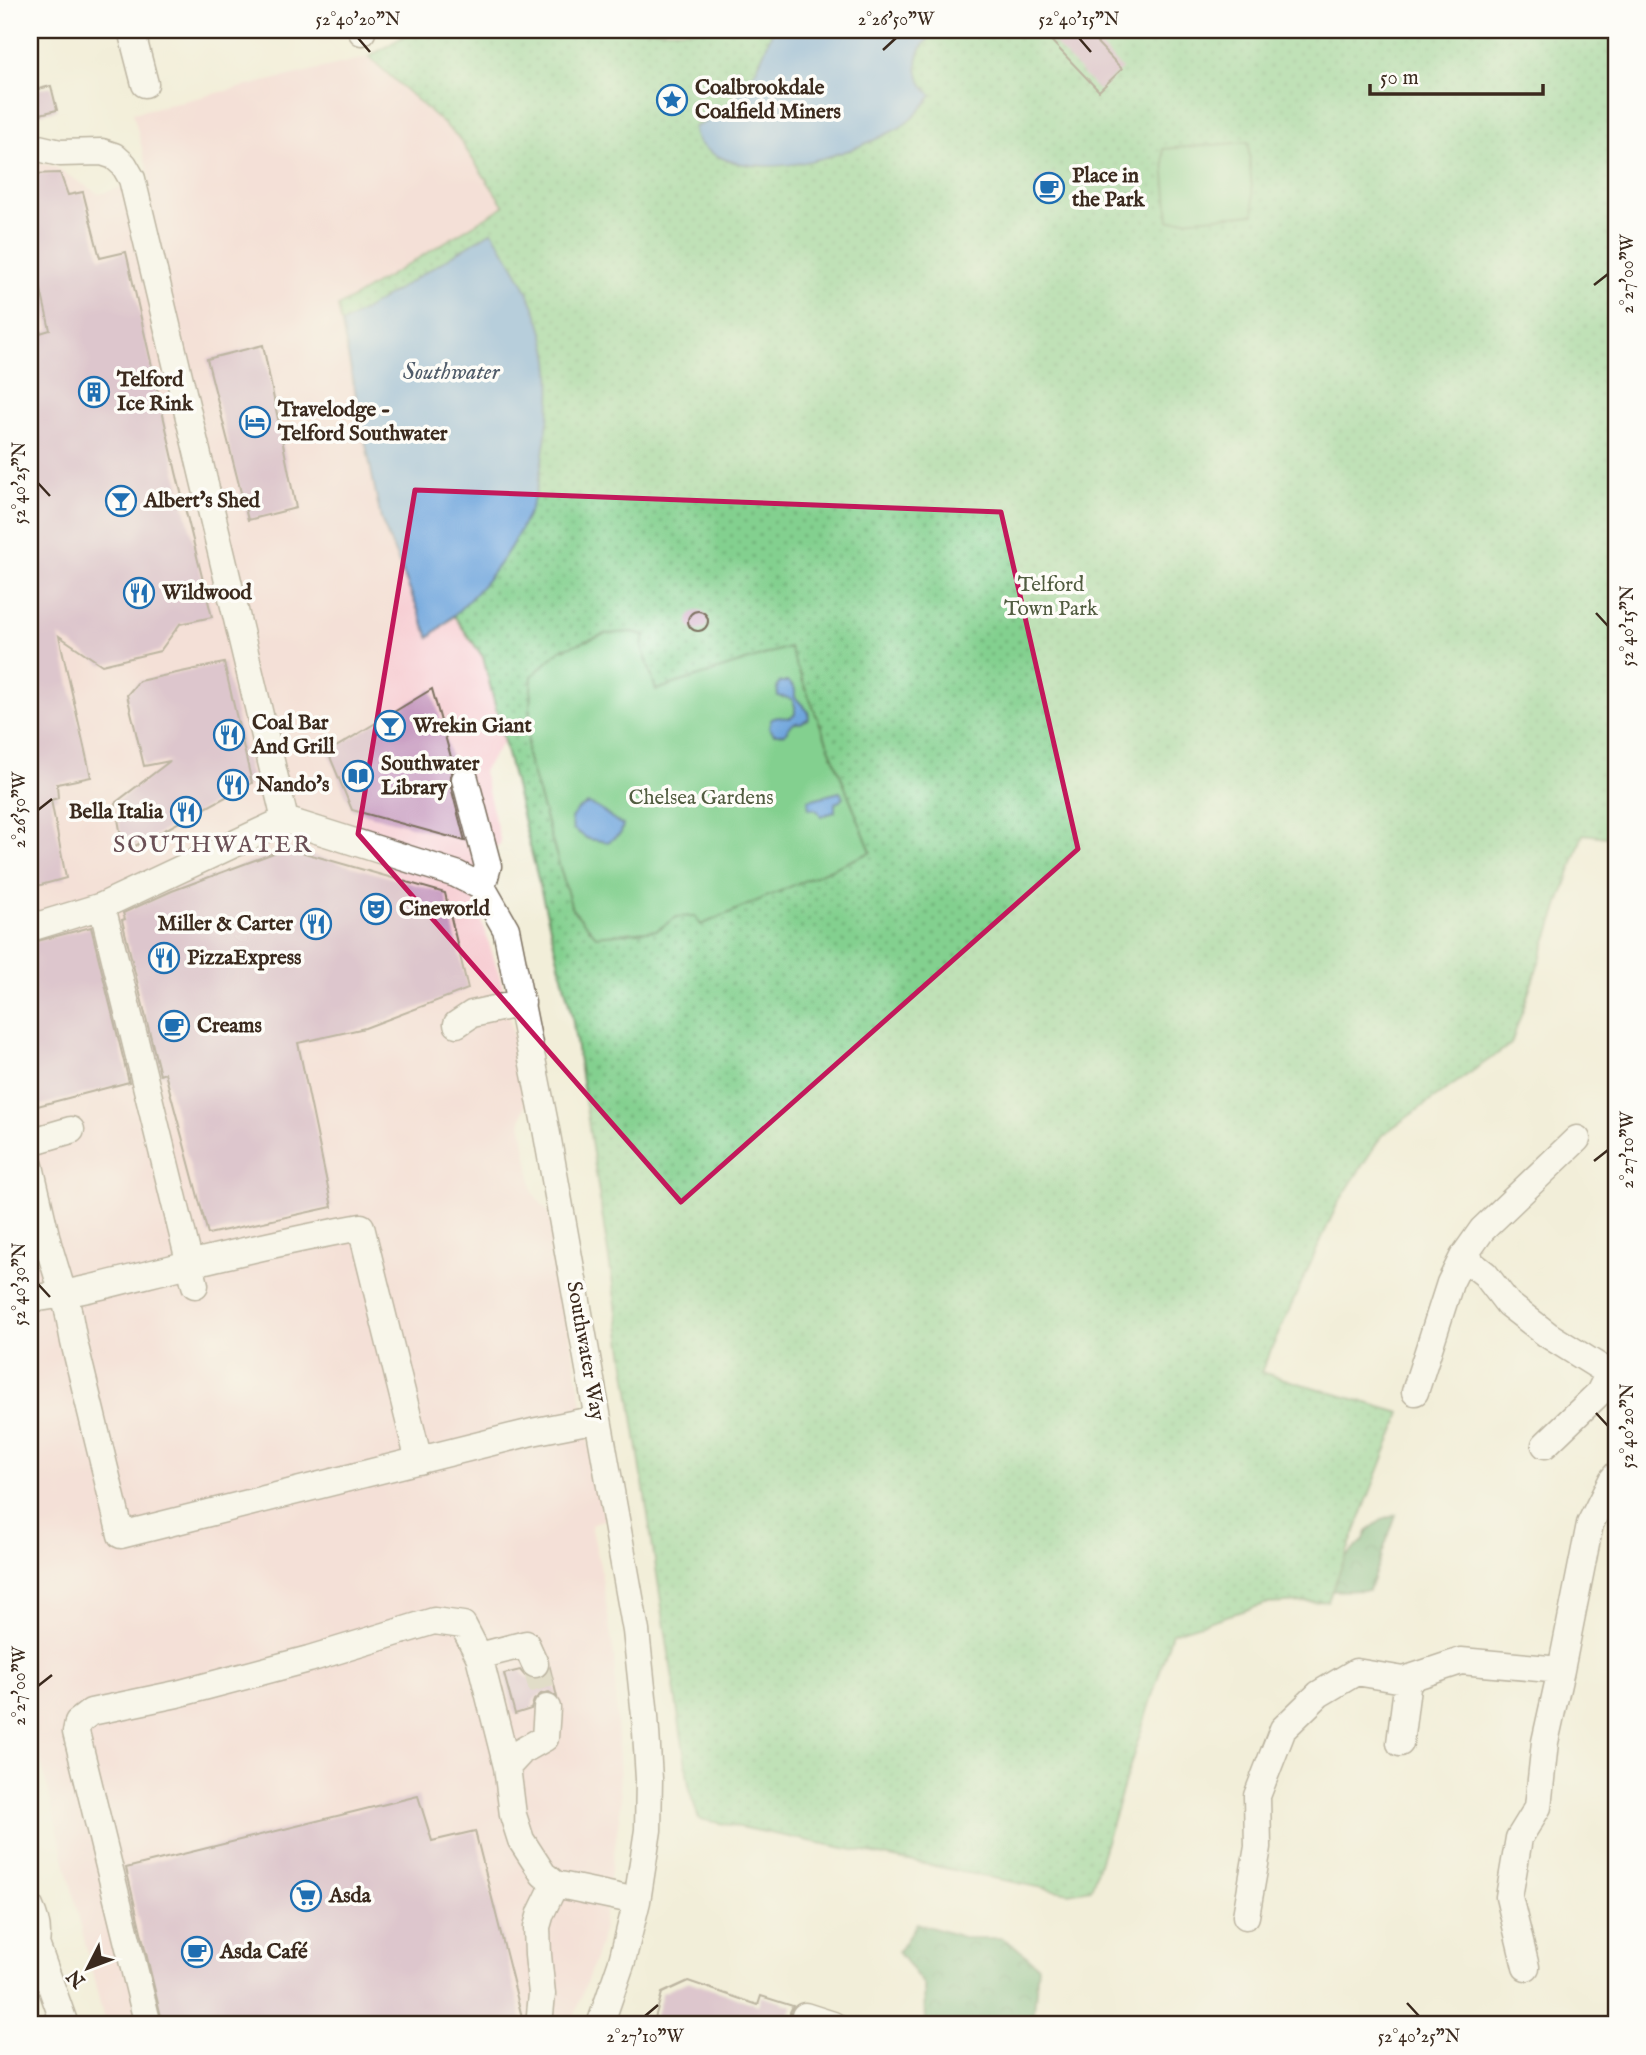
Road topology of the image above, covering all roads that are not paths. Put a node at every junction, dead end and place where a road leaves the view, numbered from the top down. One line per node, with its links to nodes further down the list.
1 (131, 30): 2 (street)
2 (145, 84)
3 (30, 146): 5 (street)
4 (465, 779): 6 (street)
5 (285, 820): 6 (street); 7 (street)
6 (482, 887): 9 (street, Southwater Way)
7 (102, 906): 8 (street); 16 (street)
8 (30, 928)
9 (522, 1003): 10 (street); 22 (street, Southwater Way)
10 (457, 1024)
11 (71, 1130): 13 (street)
12 (1577, 1139): 15 (street)
13 (30, 1142)
14 (30, 1166): 17 (street)
15 (1463, 1257): 20 (street); 21 (street)
16 (191, 1275): 17 (street); 24 (street)
17 (62, 1295): 18 (street); 19 (street); 24 (street)
18 (30, 1299)
19 (30, 1308)
20 (1613, 1374): 23 (street)
21 (1415, 1392)
22 (597, 1419): 24 (street); 34 (street, Southwater Way)
23 (1545, 1445)
24 (419, 1461)
25 (1616, 1475): 28 (street)
26 (479, 1656): 27 (street); 32 (street); 41 (street)
27 (535, 1664)
28 (1561, 1670): 29 (street); 38 (street)
29 (1408, 1679): 31 (street); 36 (street)
30 (547, 1708): 32 (street)
31 (1400, 1744)
32 (507, 1767): 33 (street)
33 (555, 1884): 34 (street); 42 (street)
34 (637, 1901): 43 (street, Southwater Way)
35 (30, 1906): 37 (street)
36 (1245, 1916)
37 (33, 1952): 40 (street)
38 (1526, 1966)
39 (805, 2017): 44 (street)
40 (65, 2025)
41 (148, 2025)
42 (539, 2025)
43 (600, 2025)
44 (833, 2025)

